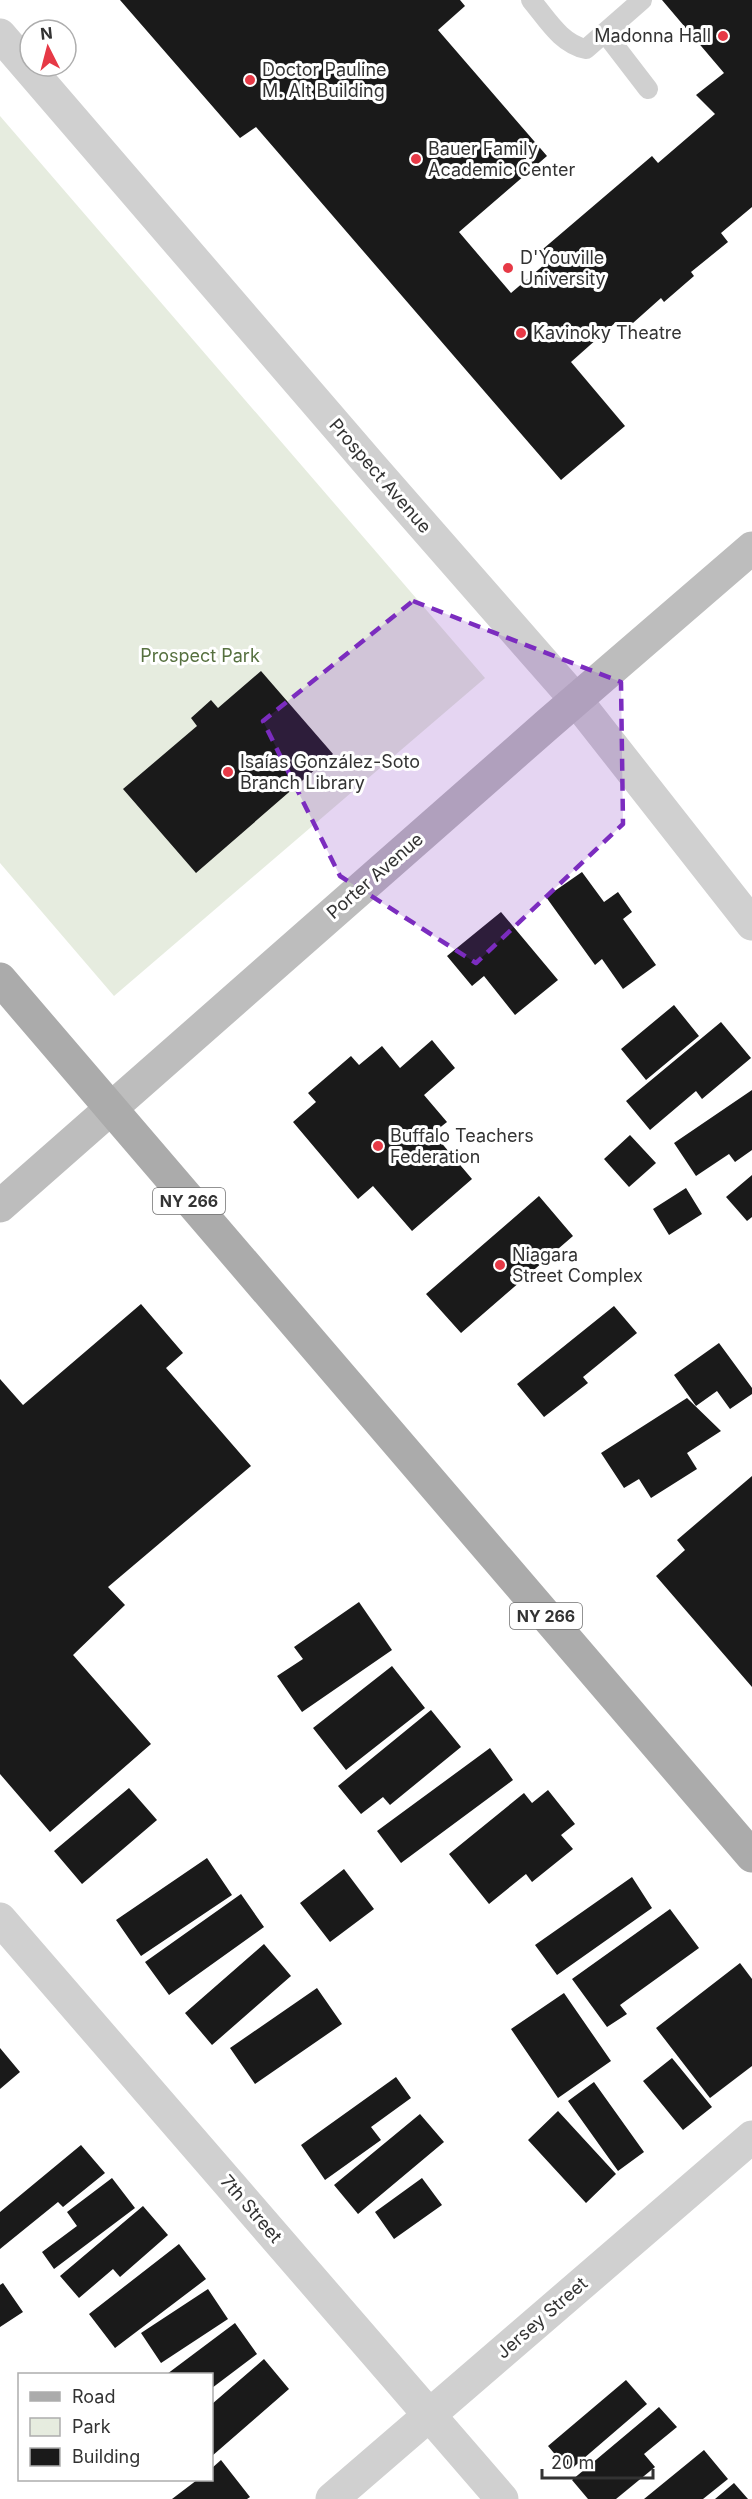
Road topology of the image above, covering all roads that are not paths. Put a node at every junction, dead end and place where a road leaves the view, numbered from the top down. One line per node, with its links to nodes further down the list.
1 (531, 0): 3 (lane)
2 (642, 0): 3 (lane)
3 (605, 33): 5 (lane)
4 (0, 35): 7 (street, Prospect Avenue)
5 (648, 89)
6 (752, 549): 7 (street, Porter Avenue)
7 (576, 700): 8 (street, Prospect Avenue); 10 (street, Porter Avenue)
8 (752, 924)
9 (0, 979): 10 (main road, NY 266)
10 (110, 1110): 11 (street, Porter Avenue); 12 (main road, NY 266)
11 (0, 1206)
12 (752, 1856)
13 (0, 1919): 15 (street, 7th Street)
14 (752, 2137): 15 (street, Jersey Street)
15 (429, 2416): 16 (street, Jersey Street); 17 (street, 7th Street)
16 (332, 2499)
17 (502, 2499)

